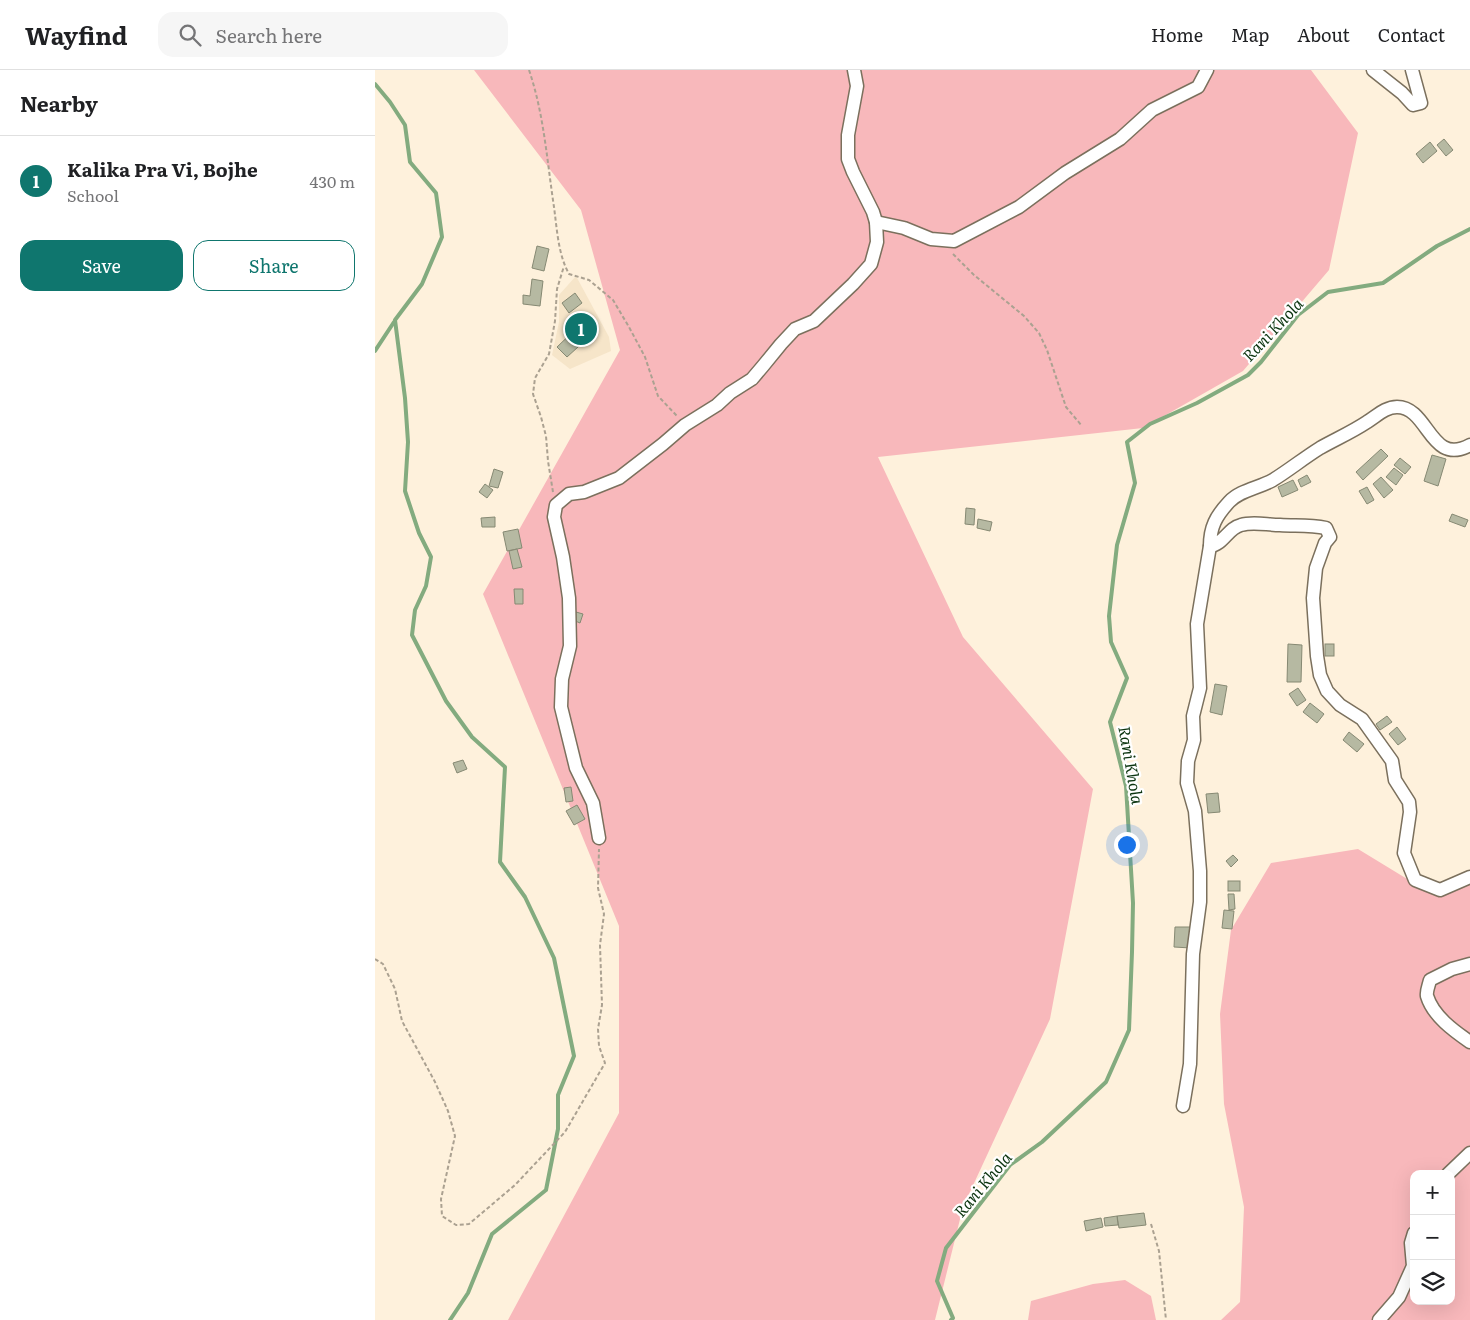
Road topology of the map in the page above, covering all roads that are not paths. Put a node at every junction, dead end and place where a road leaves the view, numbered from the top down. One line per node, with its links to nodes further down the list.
1 (854, 70): 5 (street)
2 (1207, 70): 5 (street)
3 (1373, 70): 4 (street)
4 (1412, 70)
5 (876, 222): 8 (street)
6 (1470, 445): 7 (street)
7 (1210, 546): 9 (street); 12 (street)
8 (599, 838)
9 (1470, 877)
10 (1470, 964): 11 (street)
11 (1470, 1042)
12 (1183, 1106)
13 (1470, 1153): 14 (street)
14 (1452, 1170)
15 (1412, 1260): 16 (street)
16 (1379, 1320)

